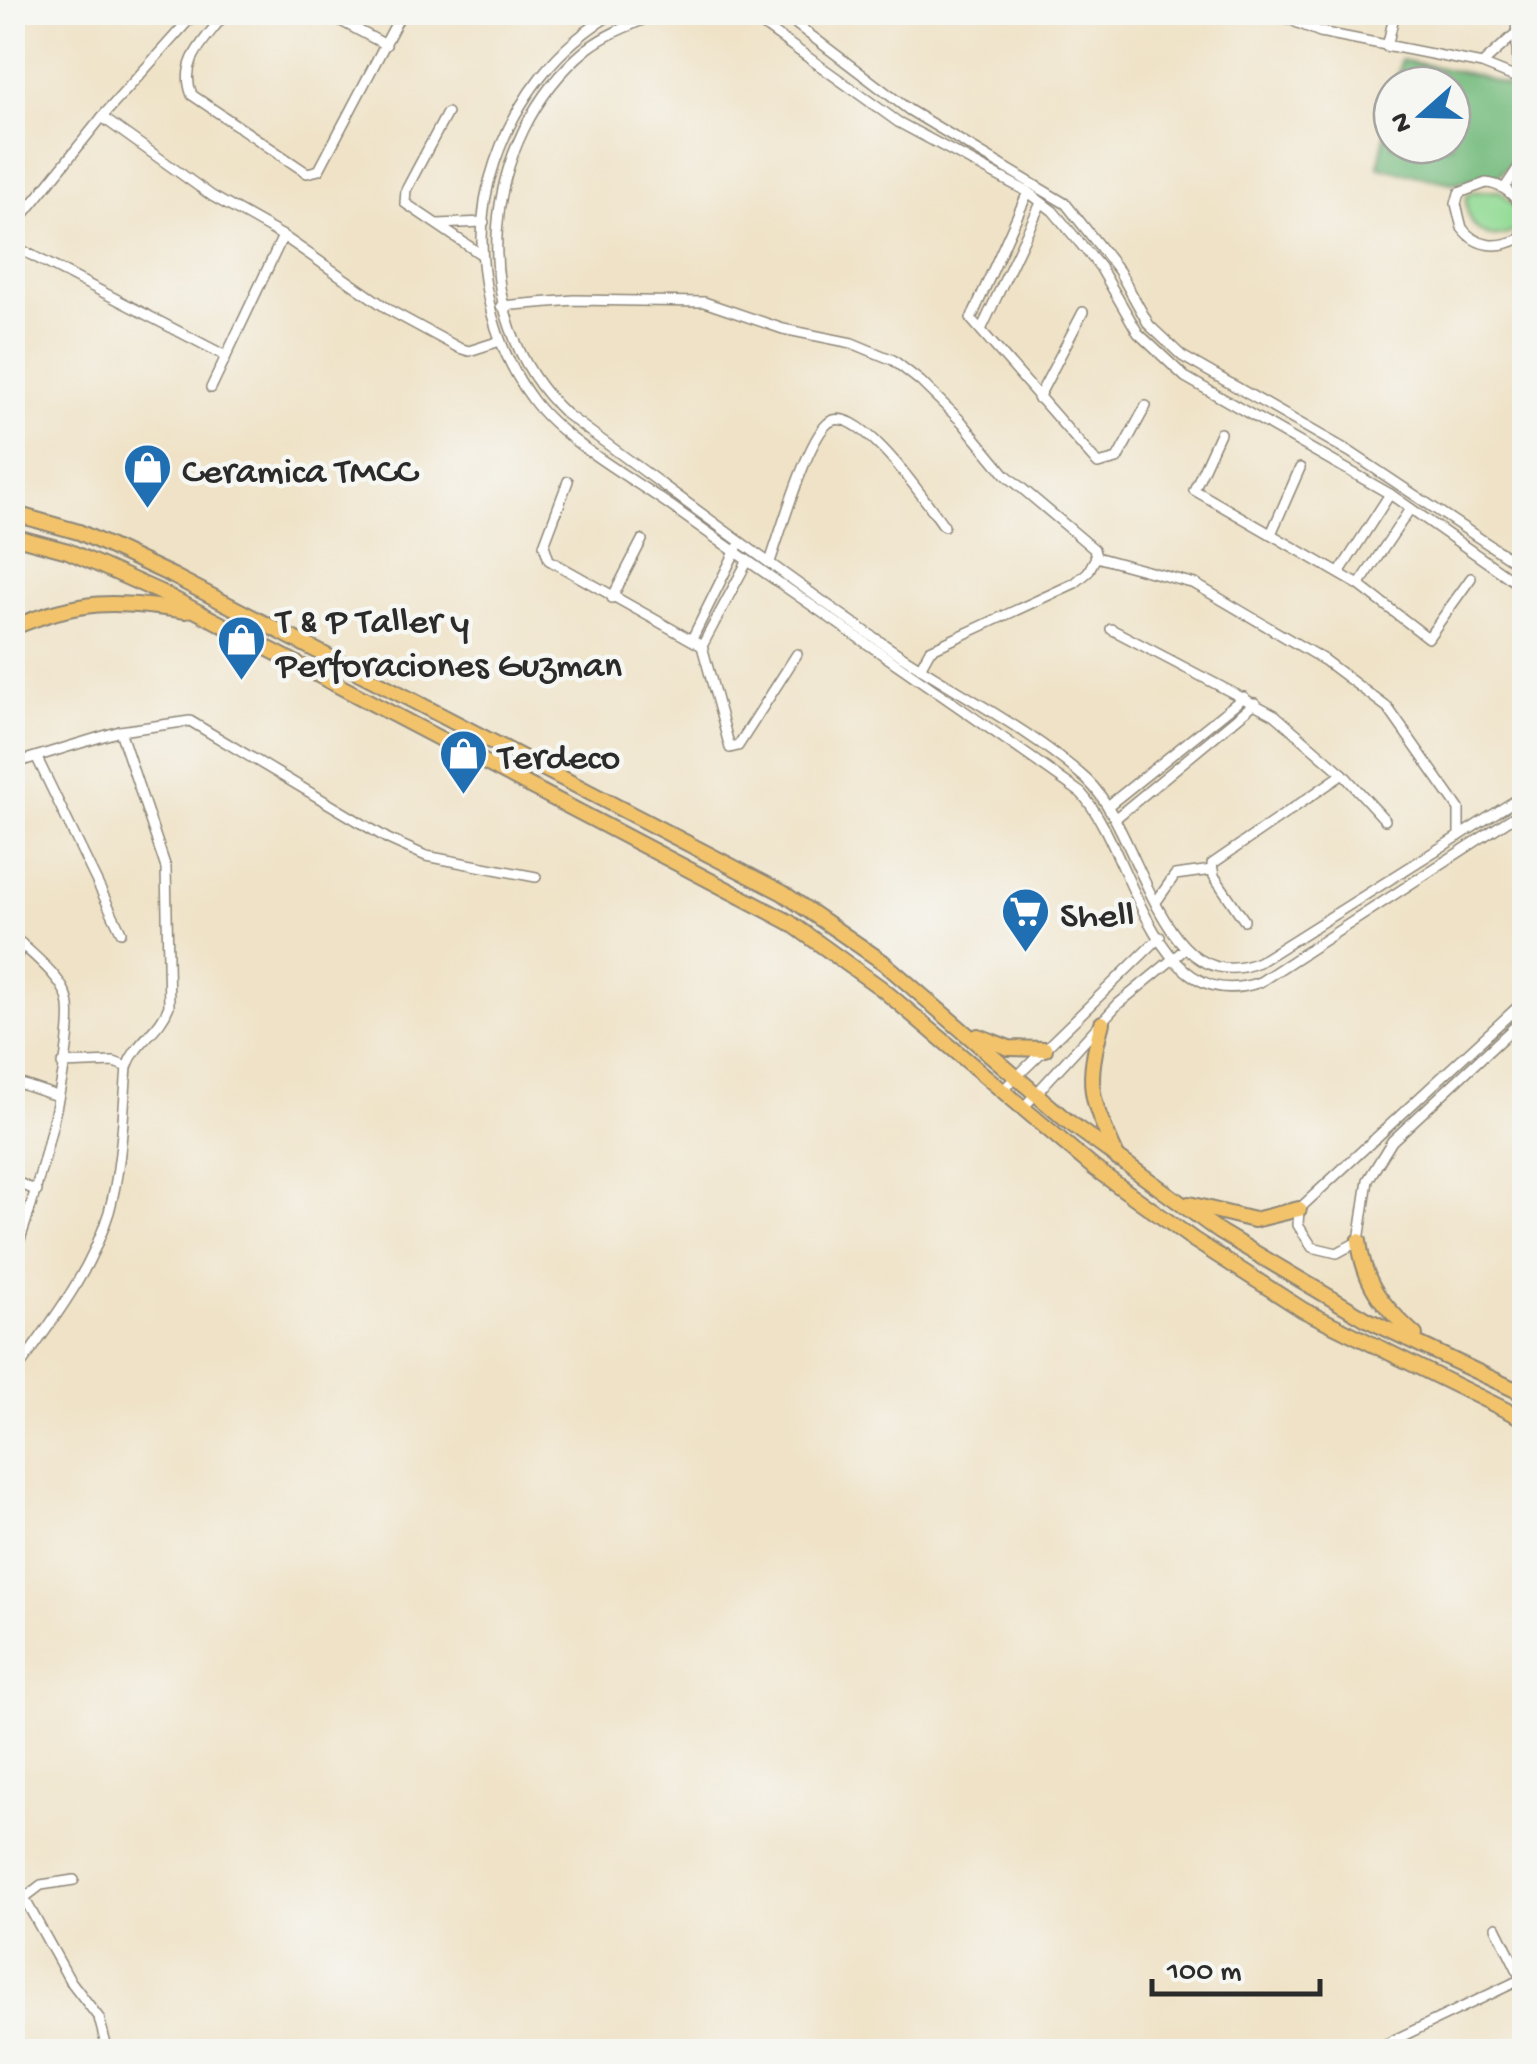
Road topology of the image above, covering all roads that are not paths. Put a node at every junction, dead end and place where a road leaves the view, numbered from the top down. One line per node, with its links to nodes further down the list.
1 (196, 12): 18 (street)
2 (226, 12): 13 (street)
3 (324, 12): 13 (street)
4 (402, 12): 13 (street)
5 (662, 12): 29 (street)
6 (745, 12): 21 (street)
7 (780, 12): 52 (street)
8 (1271, 12): 14 (street)
9 (1395, 12): 14 (street)
10 (1516, 12): 12 (street)
11 (615, 13): 23 (street)
12 (1514, 35): 15 (street); 16 (street)
13 (386, 45)
14 (1387, 48): 15 (street)
15 (1482, 64): 16 (street)
16 (1521, 79)
17 (447, 113): 24 (street)
18 (102, 117): 25 (street); 26 (street)
19 (1524, 159): 20 (street)
20 (1506, 186): 20 (street)
21 (1028, 192): 22 (street); 31 (street)
22 (1041, 203): 31 (street); 40 (street)
23 (484, 222): 24 (street); 28 (street)
24 (438, 224): 28 (street)
25 (12, 229)
26 (283, 236): 32 (street); 33 (street)
27 (12, 245): 33 (street)
28 (482, 256): 29 (street)
29 (496, 306): 32 (street); 47 (street); 49 (street)
30 (1082, 312): 35 (street)
31 (981, 330): 35 (street)
32 (500, 341): 48 (street)
33 (224, 355): 34 (street)
34 (211, 388)
35 (1038, 398): 36 (street)
36 (1146, 406)
37 (1220, 433): 44 (street)
38 (1300, 468): 44 (street)
39 (568, 481): 57 (street)
40 (1390, 494): 41 (street); 53 (street)
41 (1410, 509): 55 (street); 56 (street)
42 (12, 513): 94 (main road)
43 (944, 526): 51 (street)
44 (1270, 534): 53 (street)
45 (12, 536): 58 (main road)
46 (642, 540): 57 (street)
47 (740, 540): 48 (street); 51 (street)
48 (734, 552): 50 (street); 61 (street)
49 (1096, 557): 64 (street); 76 (street)
50 (747, 562): 62 (street); 84 (street)
51 (770, 562): 64 (street)
52 (1524, 568)
53 (1339, 573): 55 (street)
54 (1471, 578): 55 (street)
55 (1359, 585)
56 (1524, 588)
57 (612, 598): 61 (street)
58 (198, 613): 59 (main road); 100 (main road)
59 (12, 628)
60 (1111, 629): 65 (street)
61 (692, 640): 62 (street)
62 (702, 646): 63 (street)
63 (798, 654)
64 (920, 668): 72 (street)
65 (1244, 697): 66 (street); 72 (street)
66 (1255, 703): 70 (street); 74 (street)
67 (120, 732): 68 (street); 78 (street); 97 (street)
68 (36, 758): 69 (street); 82 (street)
69 (12, 764)
70 (1343, 774): 75 (street); 77 (street)
71 (1524, 795): 76 (street)
72 (1110, 805): 74 (street)
73 (1524, 810): 87 (street)
74 (1118, 818): 79 (street)
75 (1385, 820)
76 (1460, 836): 86 (street)
77 (1212, 870): 79 (street); 80 (street)
78 (536, 877)
79 (1156, 902): 81 (street)
80 (1244, 920)
81 (1170, 928): 84 (street); 86 (street)
82 (121, 932)
83 (12, 935): 85 (street)
84 (1158, 940): 87 (street); 89 (street)
85 (22, 944): 88 (street); 96 (street)
86 (1184, 950): 87 (street)
87 (1172, 960): 91 (street)
88 (12, 968)
89 (1105, 987): 91 (street); 95 (street)
90 (1524, 1001): 108 (street)
91 (1119, 1003): 93 (street)
92 (1524, 1018): 109 (street)
93 (1102, 1023): 101 (street); 104 (main road)
94 (963, 1028): 95 (main road); 98 (main road)
95 (1046, 1048): 98 (street)
96 (62, 1064): 97 (street); 102 (street)
97 (127, 1067): 112 (street)
98 (1016, 1077): 100 (street); 101 (main road)
99 (12, 1081): 102 (street)
100 (1002, 1090): 103 (main road)
101 (1037, 1094): 103 (street); 104 (main road)
102 (56, 1096): 106 (street)
103 (1022, 1109): 114 (main road)
104 (1118, 1159): 107 (main road)
105 (12, 1180): 106 (street)
106 (37, 1191): 110 (street)
107 (1178, 1200): 108 (main road); 111 (main road)
108 (1299, 1209): 109 (street)
109 (1358, 1240): 111 (main road)
110 (12, 1258)
111 (1426, 1346): 113 (main road)
112 (12, 1376)
113 (1524, 1394)
114 (1524, 1419)
115 (74, 1880): 116 (street)
116 (18, 1897): 119 (street)
117 (1496, 1927): 118 (street)
118 (1523, 1979): 120 (street)
119 (108, 2052)
120 (1369, 2052)

